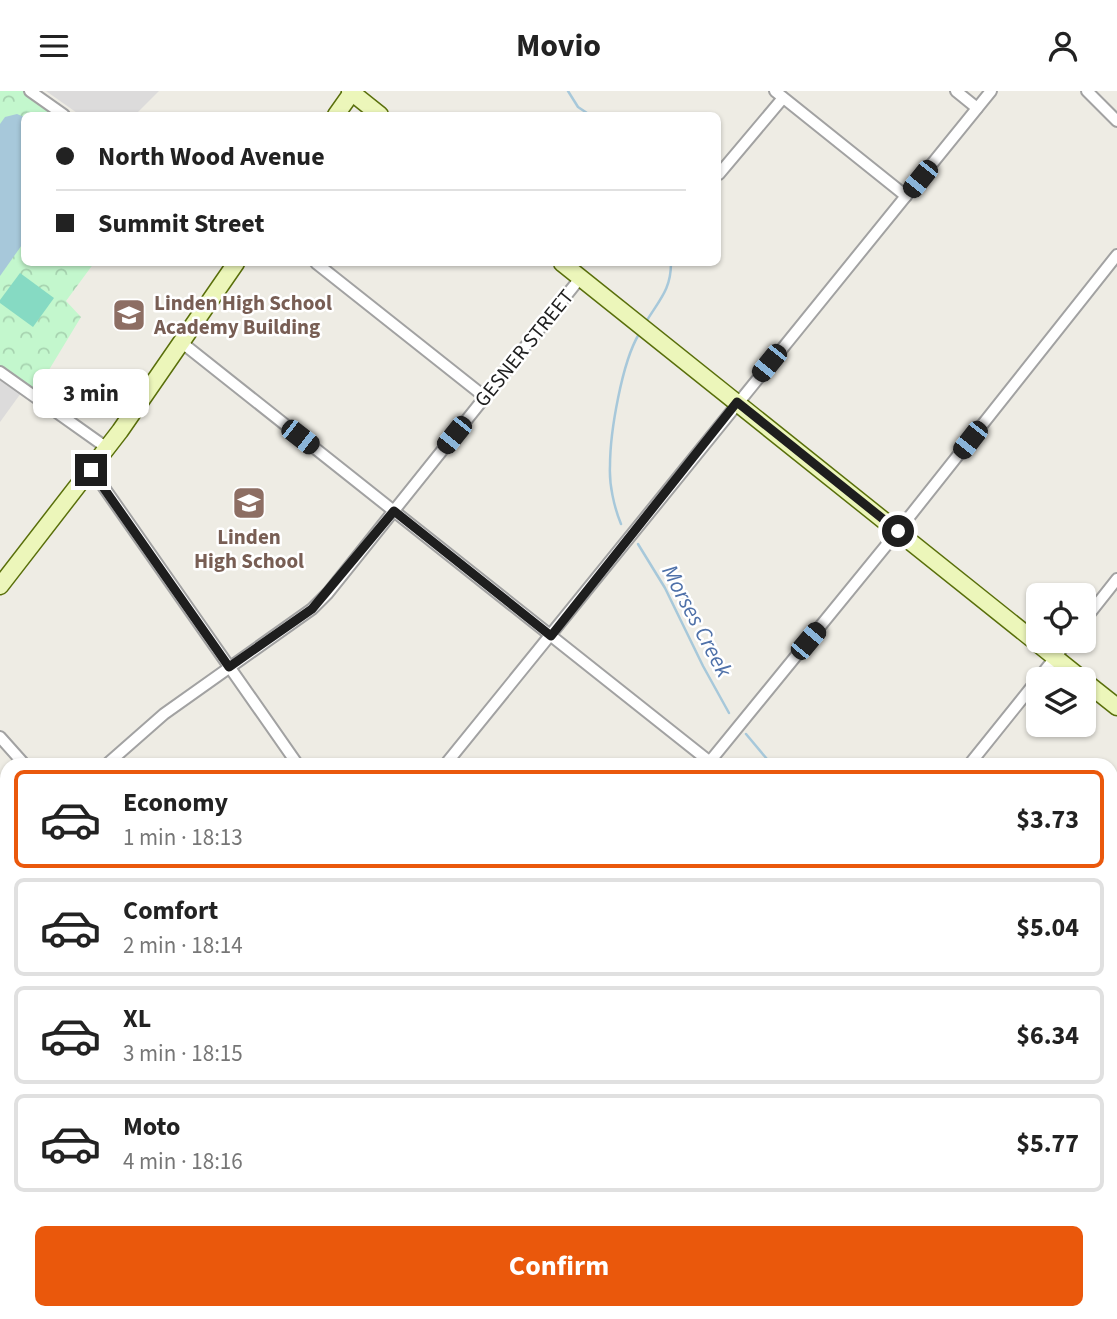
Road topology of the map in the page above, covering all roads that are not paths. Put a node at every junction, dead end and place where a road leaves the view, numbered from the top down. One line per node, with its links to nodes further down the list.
1 (30, 91): 8 (street)
2 (956, 91): 7 (street)
3 (991, 91): 7 (street)
4 (1087, 91): 11 (street)
5 (351, 92): 9 (main road); 10 (main road)
6 (779, 94): 12 (street); 13 (street)
7 (977, 108): 13 (street)
8 (60, 112)
9 (338, 112)
10 (376, 112)
11 (1117, 121)
12 (721, 171)
13 (906, 196): 22 (street)
14 (1117, 255): 26 (street)
15 (234, 266): 19 (main road)
16 (320, 266): 21 (street)
17 (566, 266): 18 (main road)
18 (581, 277): 21 (street, GESNER STREET); 22 (main road)
19 (181, 342): 23 (main road); 25 (street)
20 (0, 372): 23 (street)
21 (485, 397): 25 (street, GESNER STREET)
22 (737, 402): 26 (main road); 30 (street)
23 (107, 448): 24 (main road)
24 (91, 470): 28 (main road); 33 (street)
25 (394, 511): 30 (street); 33 (street, GESNER STREET)
26 (898, 531): 32 (main road); 45 (street)
27 (1117, 579): 29 (street)
28 (0, 586)
29 (1096, 606)
30 (551, 636): 43 (street); 44 (street)
31 (1058, 653): 32 (street)
32 (1055, 657): 34 (street); 35 (main road)
33 (229, 667): 41 (street, GESNER STREET); 42 (street)
34 (1047, 667)
35 (1068, 667)
36 (1096, 690): 38 (main road)
37 (1026, 694): 46 (street)
38 (1117, 707)
39 (0, 737): 40 (street)
40 (19, 758)
41 (114, 758)
42 (293, 758)
43 (451, 758)
44 (703, 758)
45 (713, 758)
46 (975, 758)

